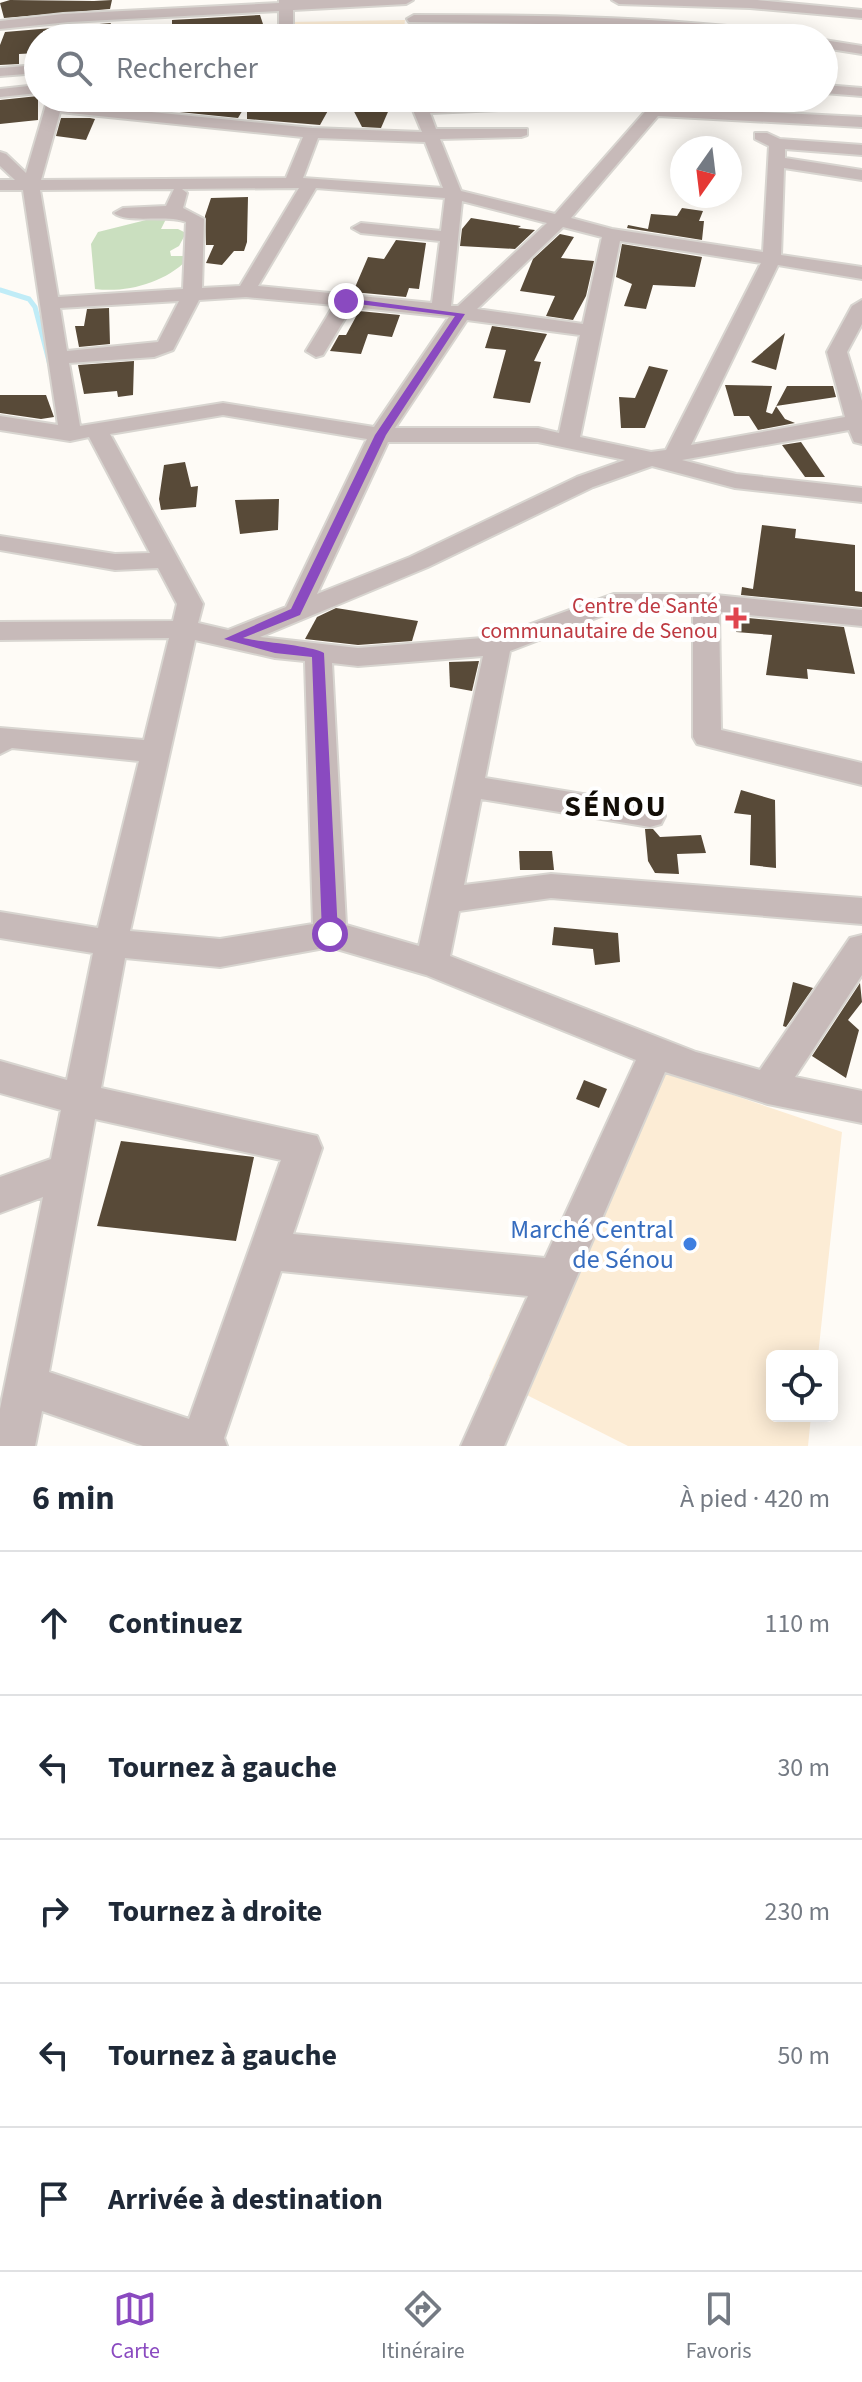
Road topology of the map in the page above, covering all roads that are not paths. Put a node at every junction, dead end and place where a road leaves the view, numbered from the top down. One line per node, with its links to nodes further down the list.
1 (69, 0): 12 (street)
2 (406, 0): 7 (street)
3 (414, 0): 13 (street)
4 (619, 0): 9 (street)
5 (856, 0): 10 (street)
6 (358, 1): 7 (street); 8 (street)
7 (383, 1)
8 (286, 3): 12 (street); 16 (street)
9 (758, 3): 11 (street); 20 (street)
10 (862, 4)
11 (862, 14)
12 (63, 19): 15 (street); 21 (street)
13 (414, 19): 14 (street); 17 (street)
14 (504, 19): 18 (street); 19 (street)
15 (63, 24)
16 (286, 24)
17 (414, 24)
18 (505, 24)
19 (579, 24)
20 (738, 24)
21 (0, 25)
22 (838, 46): 23 (street)
23 (862, 50)
24 (24, 70): 25 (street)
25 (0, 72)
26 (24, 90): 29 (street)
27 (838, 90): 28 (street)
28 (862, 92)
29 (0, 93)
30 (52, 112): 47 (street)
31 (132, 112): 38 (street)
32 (422, 112): 39 (street)
33 (652, 112): 51 (street)
34 (712, 112): 35 (street)
35 (745, 117): 36 (street); 41 (street)
36 (862, 122)
37 (521, 132): 39 (street)
38 (312, 133): 39 (street); 44 (street)
39 (431, 136): 48 (street)
40 (862, 150): 41 (street)
41 (777, 153): 43 (street); 55 (street)
42 (0, 157): 47 (street)
43 (862, 175)
44 (302, 183): 45 (street); 48 (street); 57 (street)
45 (179, 184): 47 (street); 49 (street)
46 (0, 185): 47 (street)
47 (31, 186): 60 (street)
48 (454, 194): 51 (street); 54 (street)
49 (174, 211): 50 (street); 58 (street)
50 (123, 213)
51 (558, 222): 53 (street); 62 (street)
52 (361, 228): 54 (street)
53 (612, 234): 55 (street); 63 (street)
54 (449, 237): 62 (street)
55 (772, 259): 56 (street); 72 (street)
56 (862, 273)
57 (246, 291): 58 (street); 59 (street)
58 (192, 294): 60 (street); 65 (street)
59 (346, 301): 62 (street); 64 (street)
60 (49, 303): 65 (street)
61 (862, 306): 67 (street)
62 (451, 312): 63 (street); 70 (street)
63 (591, 331): 71 (street)
64 (316, 351)
65 (58, 358): 69 (street)
66 (0, 423): 69 (street)
67 (861, 427): 72 (street)
68 (97, 431): 69 (street); 70 (street); 75 (street)
69 (70, 434)
70 (380, 435): 71 (street); 77 (street)
71 (568, 441): 72 (street)
72 (663, 456): 73 (street); 77 (street)
73 (862, 495)
74 (0, 543): 75 (street)
75 (166, 560): 79 (street)
76 (706, 602): 78 (street); 82 (street); 86 (street)
77 (296, 612): 81 (street)
78 (862, 618)
79 (185, 629): 80 (street); 81 (street); 85 (street)
80 (0, 631)
81 (230, 639): 83 (street)
82 (498, 646): 83 (street); 87 (street)
83 (318, 653): 92 (street)
84 (0, 744): 85 (street)
85 (156, 752): 93 (street)
86 (862, 774)
87 (469, 786): 88 (street); 89 (street)
88 (650, 816)
89 (445, 900): 90 (street); 95 (street)
90 (862, 911)
91 (0, 925): 93 (street)
92 (330, 934): 93 (street); 95 (street)
93 (111, 943): 99 (street)
94 (862, 948): 98 (street)
95 (432, 963): 96 (street)
96 (656, 1053): 98 (street); 104 (street)
97 (0, 1077): 99 (street)
98 (768, 1088): 100 (street)
99 (81, 1100): 101 (street); 103 (street)
100 (862, 1107)
101 (67, 1171): 102 (street); 105 (street)
102 (0, 1195)
103 (269, 1251): 104 (street); 106 (street)
104 (554, 1279): 108 (street)
105 (26, 1385): 106 (street); 107 (street)
106 (203, 1445)
107 (14, 1446)
108 (482, 1446)

